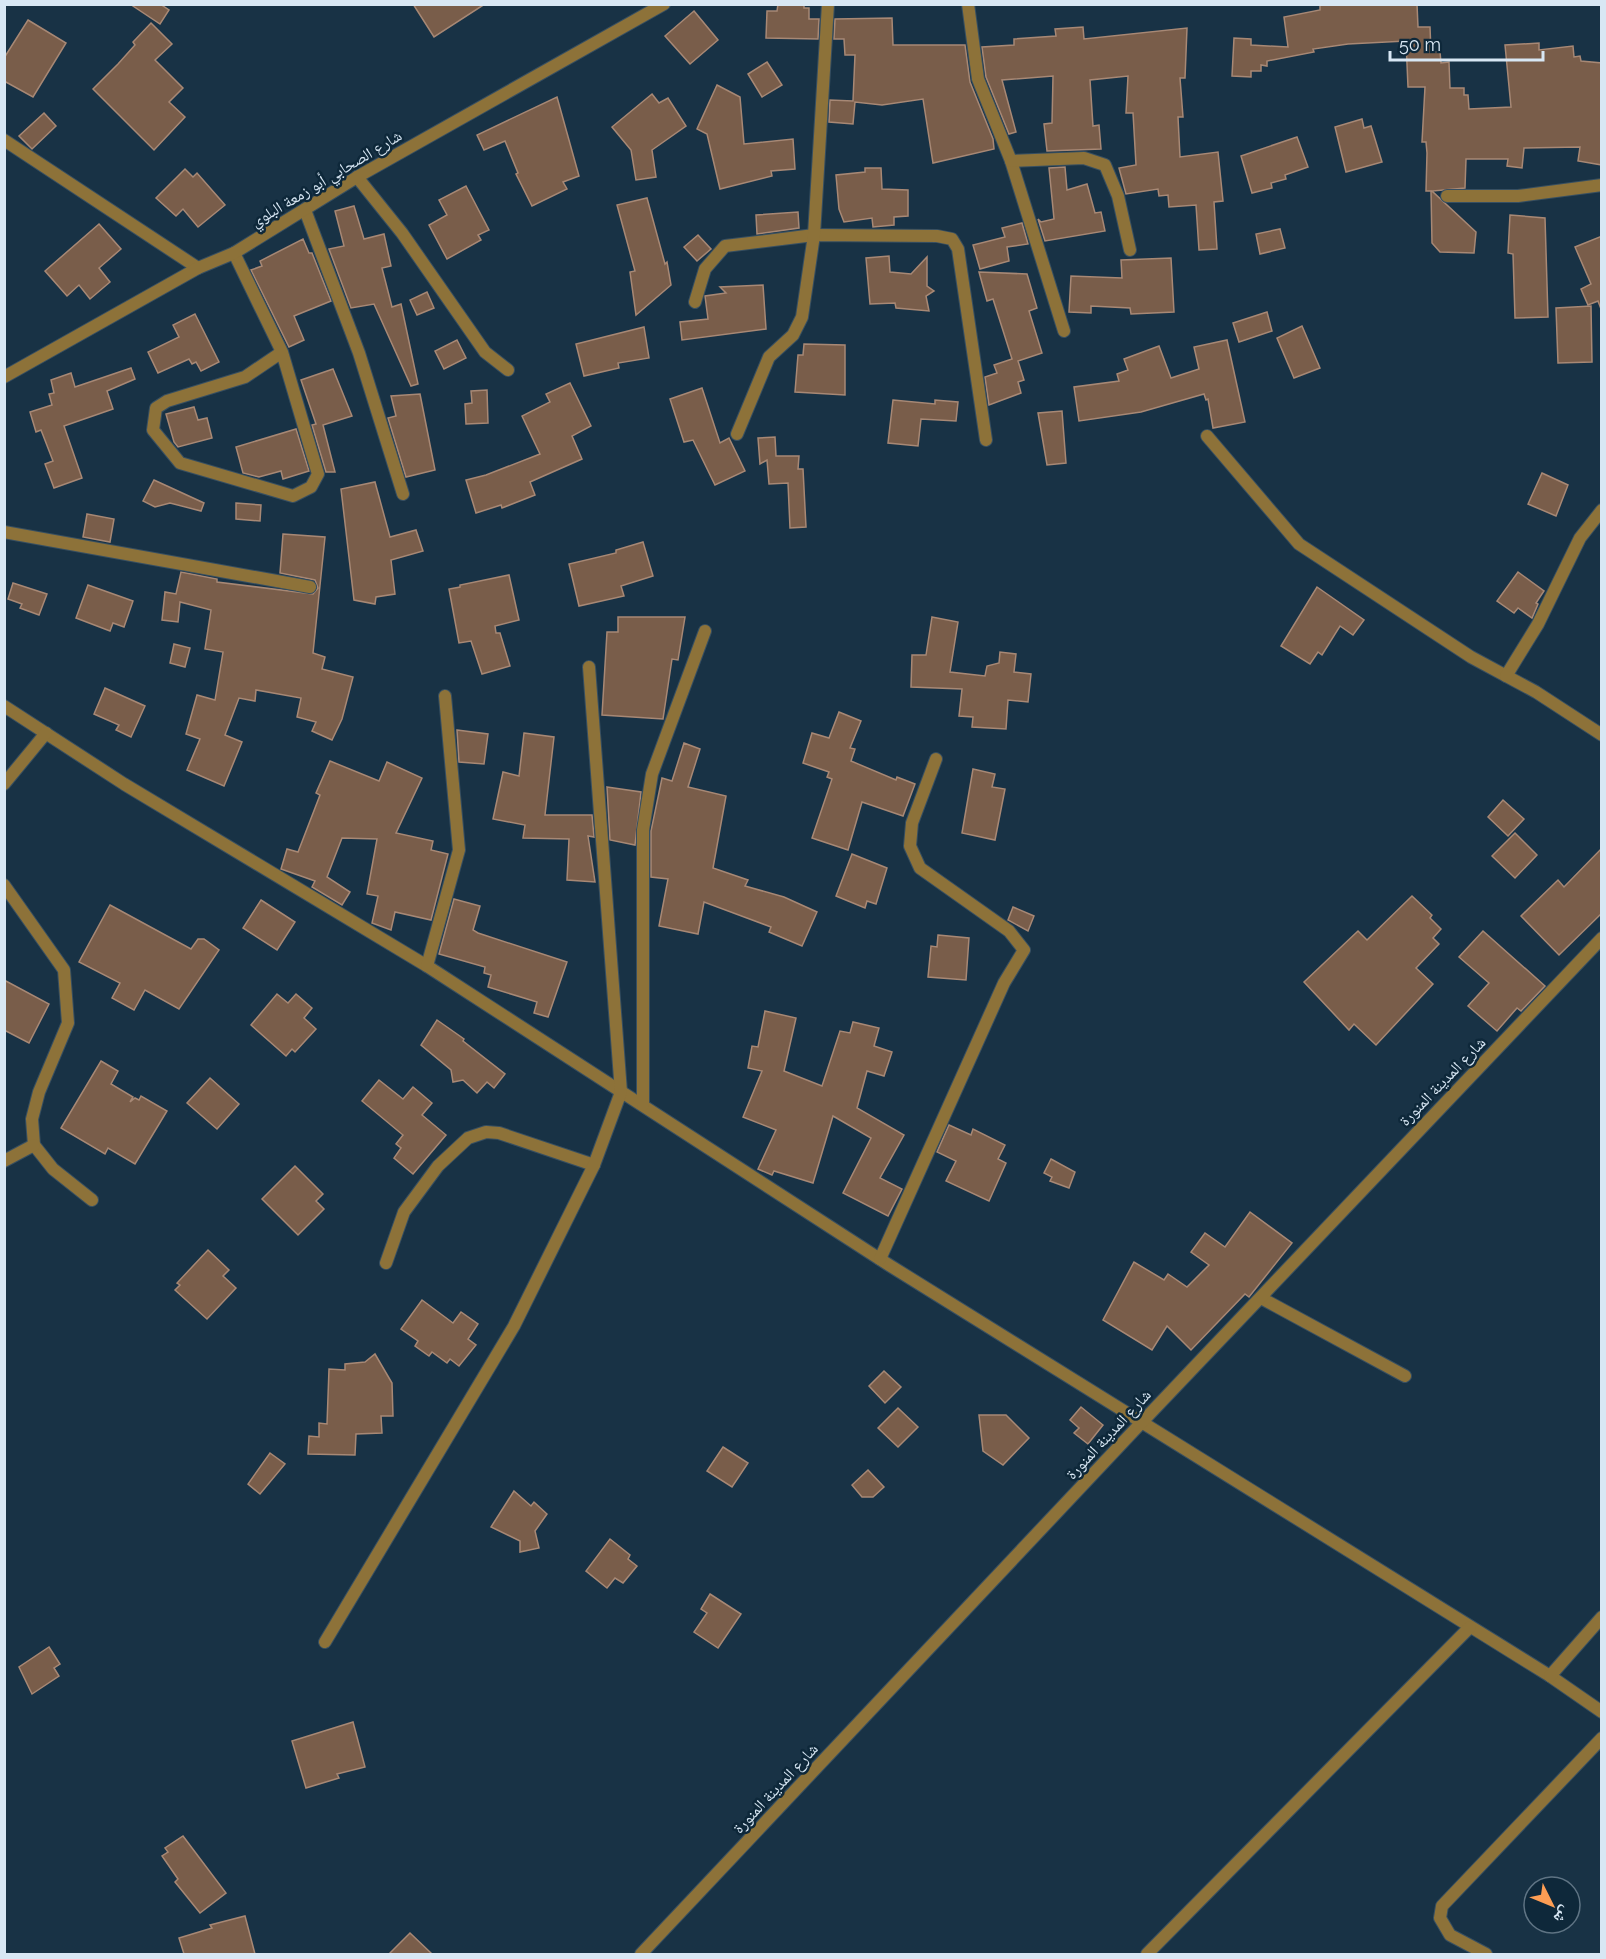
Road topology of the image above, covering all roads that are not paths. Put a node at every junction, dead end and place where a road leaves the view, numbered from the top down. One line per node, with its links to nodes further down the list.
1 (664, 4): 6 (street, شارع الصحابي أبو زمعة البلوي)
2 (828, 4): 10 (street)
3 (968, 4): 5 (street)
4 (4, 140): 13 (street)
5 (1011, 161): 11 (street); 15 (street)
6 (357, 177): 9 (street, شارع الصحابي أبو زمعة البلوي); 17 (street)
7 (1602, 185): 8 (street)
8 (1447, 196)
9 (305, 210): 12 (street, شارع الصحابي أبو زمعة البلوي); 22 (street)
10 (814, 235): 14 (street); 19 (street); 21 (street)
11 (1130, 250)
12 (234, 253): 13 (street, شارع الصحابي أبو زمعة البلوي); 16 (street)
13 (198, 268): 18 (street, شارع الصحابي أبو زمعة البلوي)
14 (695, 302)
15 (1064, 331)
16 (282, 352): 16 (street)
17 (507, 370)
18 (4, 377)
19 (737, 434)
20 (1207, 436): 28 (street)
21 (986, 440)
22 (403, 494)
23 (1602, 510): 28 (street)
24 (4, 532): 25 (street)
25 (310, 587)
26 (705, 631): 39 (street)
27 (589, 667): 38 (street)
28 (1506, 676): 32 (street)
29 (445, 696): 37 (street)
30 (4, 706): 31 (street)
31 (46, 733): 34 (street); 37 (street)
32 (1602, 735)
33 (936, 759): 44 (street)
34 (4, 784)
35 (4, 885): 40 (street)
36 (1602, 938): 46 (street, شارع المدينة المنورة)
37 (427, 966): 38 (street)
38 (621, 1092): 39 (street); 42 (street)
39 (643, 1106): 44 (street)
40 (33, 1145): 41 (street); 43 (street)
41 (4, 1161)
42 (594, 1165): 45 (street); 51 (street)
43 (92, 1200)
44 (880, 1259): 48 (street)
45 (386, 1263)
46 (1261, 1298): 47 (street); 48 (street, شارع المدينة المنورة)
47 (1405, 1376)
48 (1142, 1422): 50 (street); 55 (street, شارع المدينة المنورة)
49 (1602, 1617): 52 (street)
50 (1470, 1626): 52 (street); 56 (street)
51 (325, 1642)
52 (1550, 1676): 53 (street)
53 (1602, 1712)
54 (1602, 1738): 57 (street)
55 (641, 1954)
56 (1147, 1954)
57 (1486, 1954)

